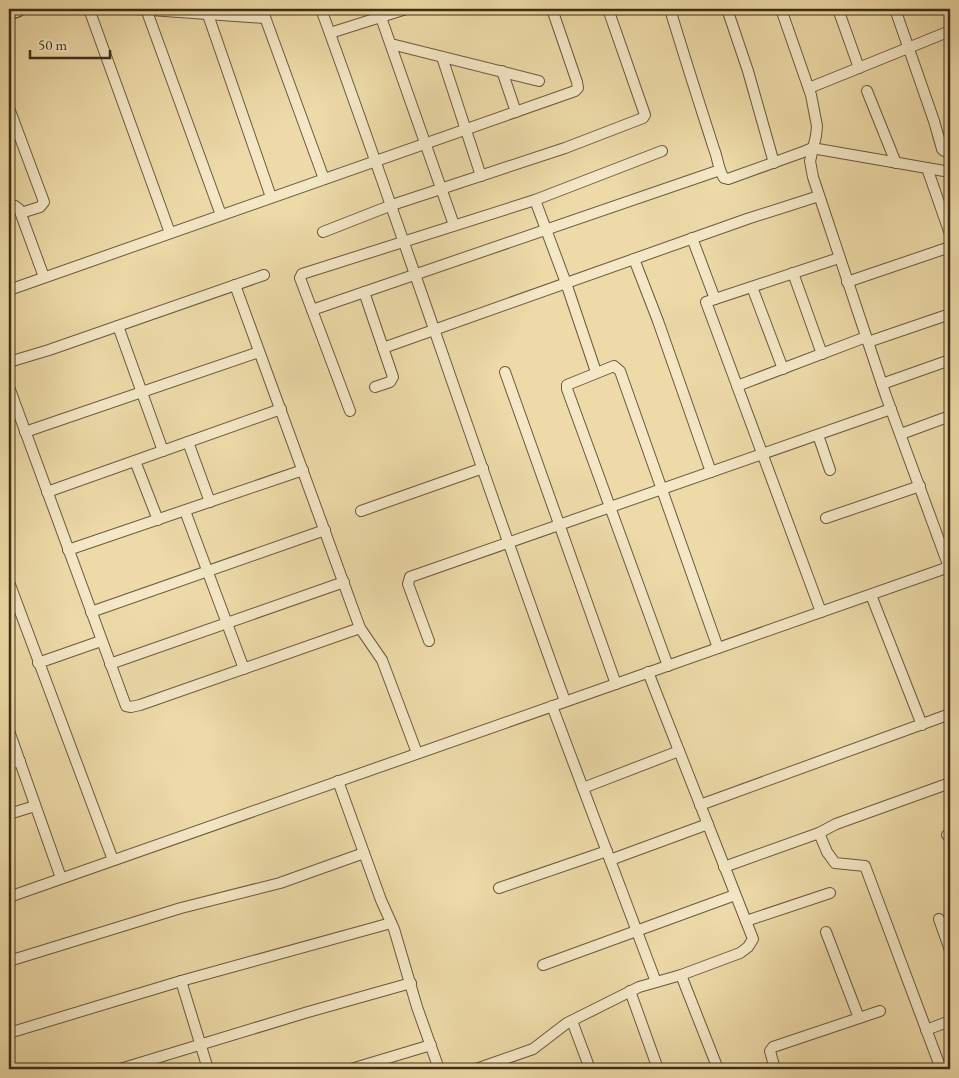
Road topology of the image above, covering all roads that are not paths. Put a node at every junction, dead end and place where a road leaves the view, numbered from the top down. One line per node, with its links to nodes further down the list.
1 (18, 9): 14 (street)
2 (89, 9): 54 (street)
3 (143, 9): 13 (street); 50 (street)
4 (321, 9): 18 (street)
5 (406, 9): 15 (street)
6 (552, 9): 28 (street)
7 (608, 9): 41 (street)
8 (670, 9): 39 (street)
9 (727, 9): 36 (street)
10 (782, 9): 25 (street)
11 (838, 9): 22 (street)
12 (895, 9): 20 (street)
13 (206, 11): 16 (street); 45 (street)
14 (9, 12)
15 (380, 13): 18 (street); 19 (street)
16 (264, 14): 42 (street)
17 (950, 31): 20 (street)
18 (330, 32): 35 (street)
19 (391, 44): 21 (street); 31 (street)
20 (909, 48): 22 (street); 33 (street)
21 (442, 57): 23 (street); 30 (street)
22 (860, 68): 25 (street)
23 (502, 71): 24 (street); 28 (street)
24 (539, 81)
25 (809, 88): 32 (street)
26 (867, 90): 37 (street)
27 (9, 108): 29 (street)
28 (516, 112): 30 (street)
29 (11, 121): 49 (street)
30 (466, 130): 31 (street); 41 (street)
31 (426, 143): 35 (street); 43 (street)
32 (812, 148): 36 (street); 37 (street); 44 (street)
33 (950, 150)
34 (662, 151): 46 (street)
35 (375, 161): 42 (street); 47 (street)
36 (774, 163): 39 (street)
37 (896, 163): 38 (street)
38 (928, 168): 40 (street); 55 (street)
39 (720, 170): 52 (street)
40 (950, 172)
41 (481, 176): 43 (street)
42 (324, 179): 45 (street)
43 (442, 189): 47 (street); 51 (street)
44 (819, 196): 56 (street); 59 (street)
45 (271, 198): 50 (street)
46 (535, 200): 51 (street); 52 (street)
47 (392, 205): 53 (street); 57 (street)
48 (9, 208): 49 (street)
49 (21, 213): 64 (street)
50 (222, 215): 54 (street)
51 (454, 225): 57 (street)
52 (546, 230): 63 (street); 66 (street)
53 (323, 232)
54 (170, 233): 64 (street)
55 (950, 234)
56 (692, 238): 60 (street); 71 (street)
57 (404, 241): 63 (street); 72 (street)
58 (950, 247): 65 (street)
59 (839, 258): 61 (street); 65 (street)
60 (634, 259): 66 (street); 104 (street)
61 (793, 273): 68 (street); 79 (street)
62 (264, 275): 67 (street)
63 (416, 275): 70 (street); 75 (street)
64 (44, 277): 69 (street)
65 (847, 282): 76 (street)
66 (566, 283): 75 (street); 84 (street)
67 (235, 285): 74 (street); 78 (street)
68 (752, 287): 71 (street); 82 (street)
69 (9, 290)
70 (364, 292): 72 (street); 77 (street)
71 (715, 299): 86 (street)
72 (312, 310): 92 (street)
73 (950, 314): 76 (street)
74 (118, 326): 81 (street); 89 (street)
75 (434, 330): 77 (street); 101 (street)
76 (867, 340): 79 (street); 85 (street)
77 (383, 348): 87 (street)
78 (259, 352): 89 (street); 90 (street)
79 (822, 354): 82 (street)
80 (950, 360): 85 (street)
81 (9, 362)
82 (783, 369): 86 (street)
83 (505, 372): 114 (street)
84 (596, 372): 106 (street); 109 (street)
85 (882, 384): 91 (street)
86 (738, 386): 99 (street)
87 (375, 387)
88 (9, 388): 94 (street)
89 (141, 392): 94 (street); 98 (street)
90 (281, 409): 97 (street); 102 (street)
91 (891, 409): 95 (street); 96 (street)
92 (350, 411)
93 (950, 416): 95 (street)
94 (25, 432): 107 (street)
95 (900, 434): 105 (street)
96 (818, 435): 99 (street); 103 (street)
97 (188, 442): 98 (street); 108 (street)
98 (163, 451): 100 (street)
99 (763, 454): 104 (street); 124 (street)
100 (135, 461): 107 (street); 113 (street)
101 (483, 468): 111 (street); 116 (street)
102 (303, 470): 108 (street); 115 (street)
103 (830, 470)
104 (711, 472): 106 (street)
105 (920, 486): 112 (street); 118 (street)
106 (660, 490): 109 (street); 129 (street)
107 (47, 492): 117 (street)
108 (210, 502): 110 (street)
109 (610, 508): 114 (street); 132 (street)
110 (185, 511): 113 (street); 119 (street)
111 (361, 511)
112 (826, 518)
113 (158, 520): 117 (street)
114 (559, 525): 116 (street); 135 (street)
115 (325, 530): 119 (street); 121 (street)
116 (508, 543): 128 (street); 136 (street)
117 (68, 550): 123 (street)
118 (950, 569): 122 (street)
119 (208, 570): 123 (street); 125 (street)
120 (9, 582): 130 (street)
121 (344, 582): 125 (street); 126 (street)
122 (871, 594): 124 (street); 139 (street)
123 (91, 612): 127 (street)
124 (821, 612): 129 (street)
125 (227, 623): 131 (street); 133 (street)
126 (360, 628): 133 (street); 142 (street)
127 (102, 641): 130 (street); 131 (street)
128 (429, 641)
129 (718, 648): 132 (street)
130 (38, 663): 155 (street)
131 (110, 664): 133 (street)
132 (668, 666): 134 (street)
133 (244, 669)
134 (648, 672): 135 (street); 141 (street)
135 (616, 684): 136 (street)
136 (565, 701): 137 (street)
137 (552, 706): 142 (street); 147 (street)
138 (950, 714): 139 (street)
139 (922, 725): 148 (street)
140 (9, 731): 143 (street)
141 (679, 751): 147 (street); 148 (street)
142 (417, 753): 145 (street)
143 (20, 761): 144 (street); 149 (street)
144 (9, 764)
145 (338, 781): 153 (street); 155 (street)
146 (950, 783): 152 (street)
147 (583, 788): 154 (street)
148 (700, 805): 151 (street)
149 (35, 806): 150 (street); 157 (street)
150 (9, 814)
151 (708, 824): 154 (street); 156 (street)
152 (819, 833): 156 (street); 179 (street)
153 (364, 852): 164 (street); 168 (street)
154 (608, 856): 158 (street); 165 (street)
155 (113, 860): 157 (street)
156 (724, 867): 160 (street)
157 (61, 878): 161 (street)
158 (499, 888)
159 (830, 893): 163 (street)
160 (735, 895): 163 (street); 165 (street)
161 (9, 897)
162 (939, 919): 167 (street)
163 (746, 921): 170 (street)
164 (391, 923): 171 (street); 173 (street)
165 (636, 931): 169 (street); 172 (street)
166 (826, 932): 176 (street)
167 (950, 950)
168 (9, 961)
169 (543, 965)
170 (680, 976): 172 (street); 190 (street)
171 (182, 981): 180 (street); 181 (street)
172 (656, 982): 174 (street)
173 (410, 983): 181 (street); 182 (street)
174 (630, 991): 177 (street); 189 (street)
175 (880, 1011): 176 (street)
176 (859, 1018): 191 (street)
177 (572, 1021): 187 (street); 188 (street)
178 (950, 1021): 179 (street)
179 (926, 1030): 192 (street)
180 (9, 1033)
181 (201, 1045): 183 (street); 184 (street)
182 (431, 1045): 185 (street); 186 (street)
183 (120, 1069)
184 (208, 1069)
185 (351, 1069)
186 (440, 1069)
187 (476, 1069)
188 (590, 1069)
189 (658, 1069)
190 (718, 1069)
191 (775, 1069)
192 (941, 1069)

